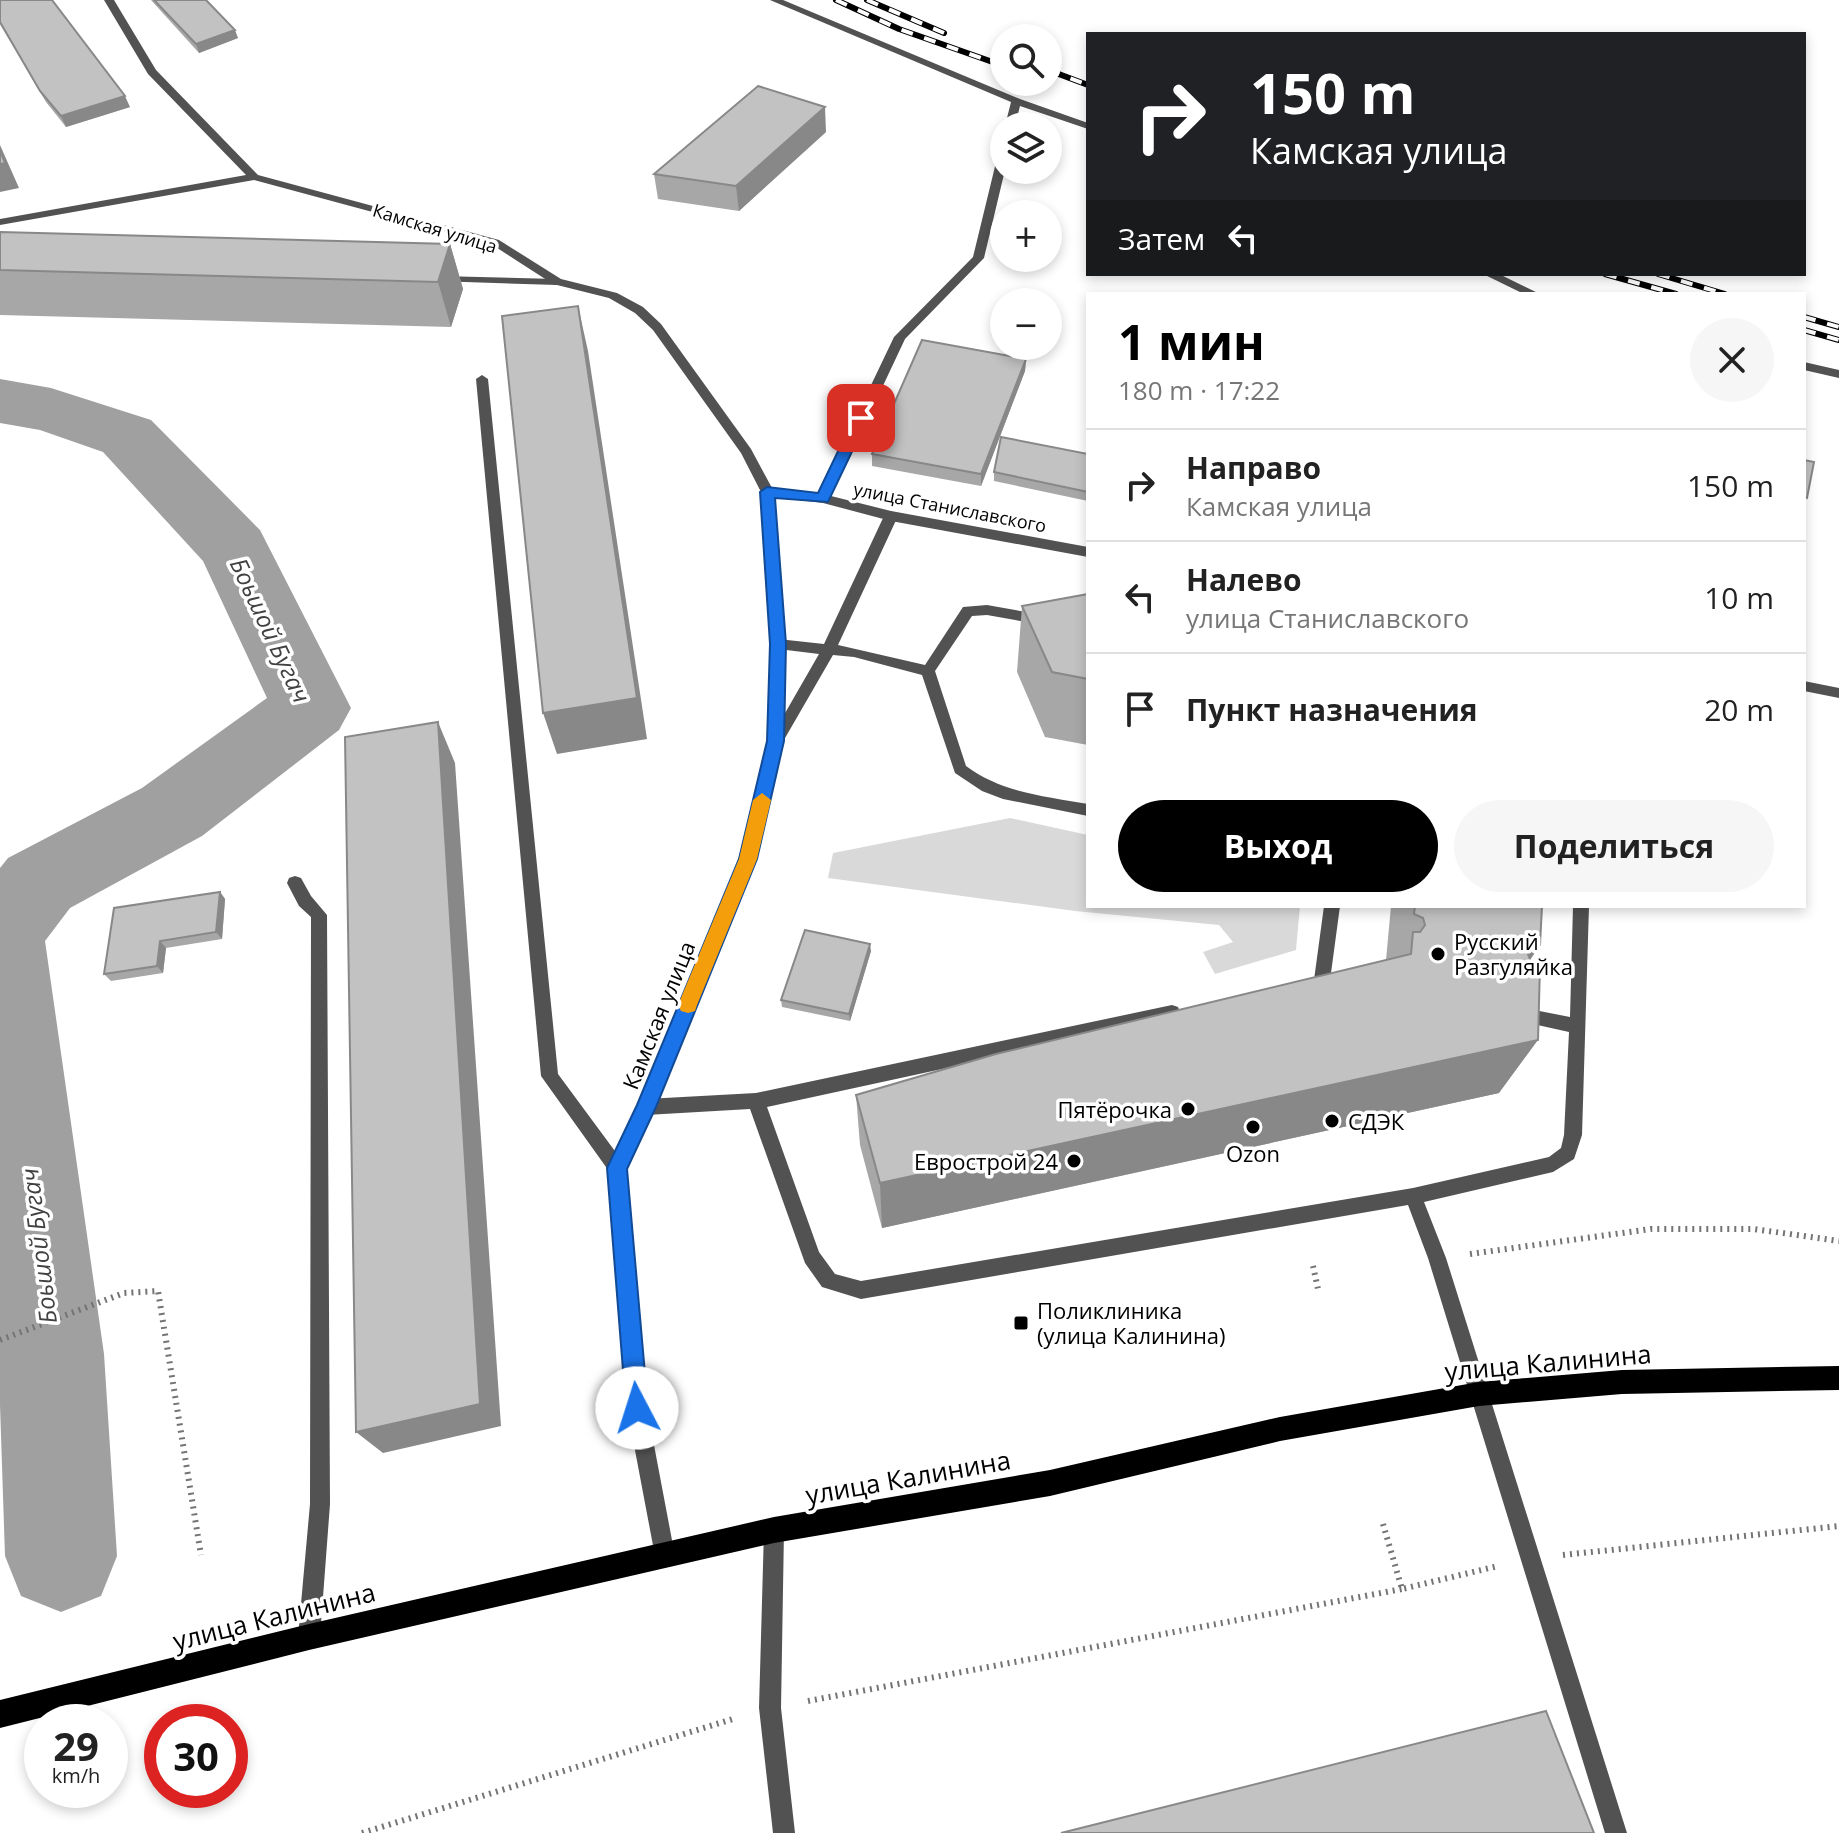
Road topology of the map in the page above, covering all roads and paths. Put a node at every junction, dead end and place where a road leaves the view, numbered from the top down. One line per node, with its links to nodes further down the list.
1 (109, 0): 6 (street)
2 (775, 0): 3 (street)
3 (1016, 101): 4 (street); 5 (street)
4 (1013, 112)
5 (1086, 125)
6 (254, 177): 8 (street, Камская улица); 11 (street, Камская улица)
7 (996, 184): 17 (street, улица Станиславского)
8 (0, 222)
9 (1494, 276): 12 (street)
10 (430, 279): 11 (street)
11 (557, 282): 16 (street, Камская улица)
12 (1530, 292)
13 (1806, 366): 14 (street)
14 (1839, 374)
15 (482, 379): 37 (street)
16 (767, 492): 17 (street); 21 (street, Камская улица)
17 (823, 499): 18 (street, улица Станиславского)
18 (891, 516): 19 (street, улица Станиславского); 22 (street)
19 (1086, 552)
20 (1059, 623): 23 (street)
21 (778, 644): 22 (street); 26 (street, Камская улица)
22 (829, 649): 23 (street); 26 (street)
23 (928, 671): 27 (street)
24 (1806, 686): 25 (street)
25 (1839, 693)
26 (776, 741): 36 (street, Камская улица)
27 (1086, 810)
28 (295, 883): 53 (street)
29 (1332, 908): 31 (street)
30 (1581, 908): 34 (street)
31 (1353, 980)
32 (1185, 1009): 35 (street)
33 (1502, 1011): 34 (street)
34 (1578, 1026): 38 (street)
35 (756, 1101): 36 (street); 38 (street)
36 (646, 1107): 37 (street, Камская улица)
37 (617, 1168): 50 (street)
38 (1413, 1196): 40 (street)
39 (1839, 1241): 40 (path)
40 (1437, 1258): 45 (street)
41 (1313, 1266): 42 (path)
42 (1318, 1289)
43 (0, 1340): 49 (path)
44 (1839, 1378): 45 (main road, улица Калинина)
45 (1479, 1394): 48 (main road, улица Калинина); 51 (street)
46 (1383, 1524): 52 (path)
47 (1839, 1526): 51 (path)
48 (774, 1530): 50 (main road, улица Калинина); 54 (street)
49 (201, 1555)
50 (665, 1556): 53 (main road, улица Калинина)
51 (1531, 1558): 52 (path); 58 (street)
52 (1402, 1589): 54 (path)
53 (309, 1637): 55 (main road, улица Калинина)
54 (770, 1708): 56 (path); 57 (street)
55 (0, 1714)
56 (362, 1833)
57 (784, 1833)
58 (1616, 1833)

